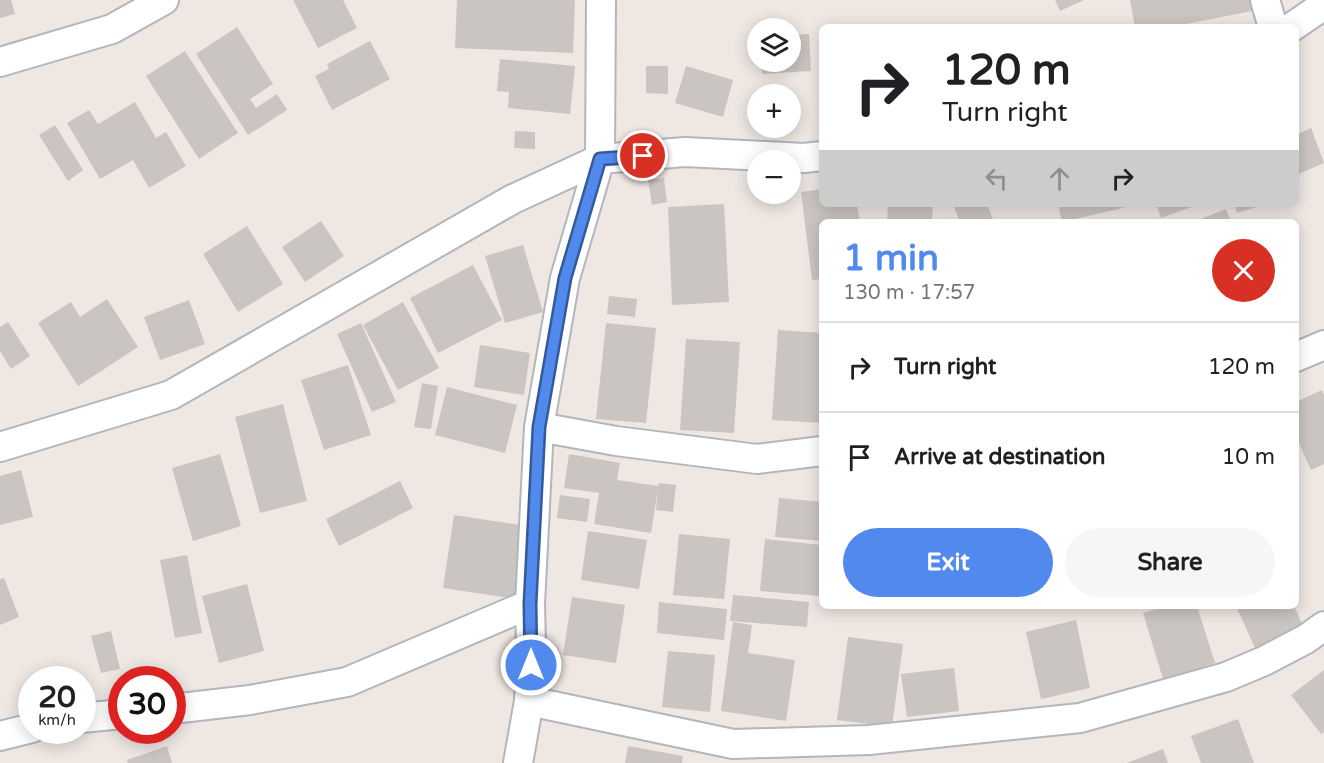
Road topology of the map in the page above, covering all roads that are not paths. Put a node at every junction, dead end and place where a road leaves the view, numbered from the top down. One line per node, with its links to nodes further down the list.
1 (164, 0): 7 (street)
2 (601, 0): 9 (street)
3 (1265, 0): 5 (street)
4 (1324, 5): 6 (street)
5 (1272, 24)
6 (1296, 24)
7 (0, 62)
8 (819, 156): 9 (street)
9 (600, 159): 12 (street); 13 (street)
10 (1324, 345): 11 (street)
11 (1299, 356)
12 (539, 427): 14 (street); 15 (street)
13 (0, 447)
14 (819, 451)
15 (530, 604): 17 (street); 18 (street)
16 (1324, 626): 17 (street)
17 (529, 701): 21 (street)
18 (186, 707)
19 (18, 731): 20 (street)
20 (0, 735)
21 (518, 763)

